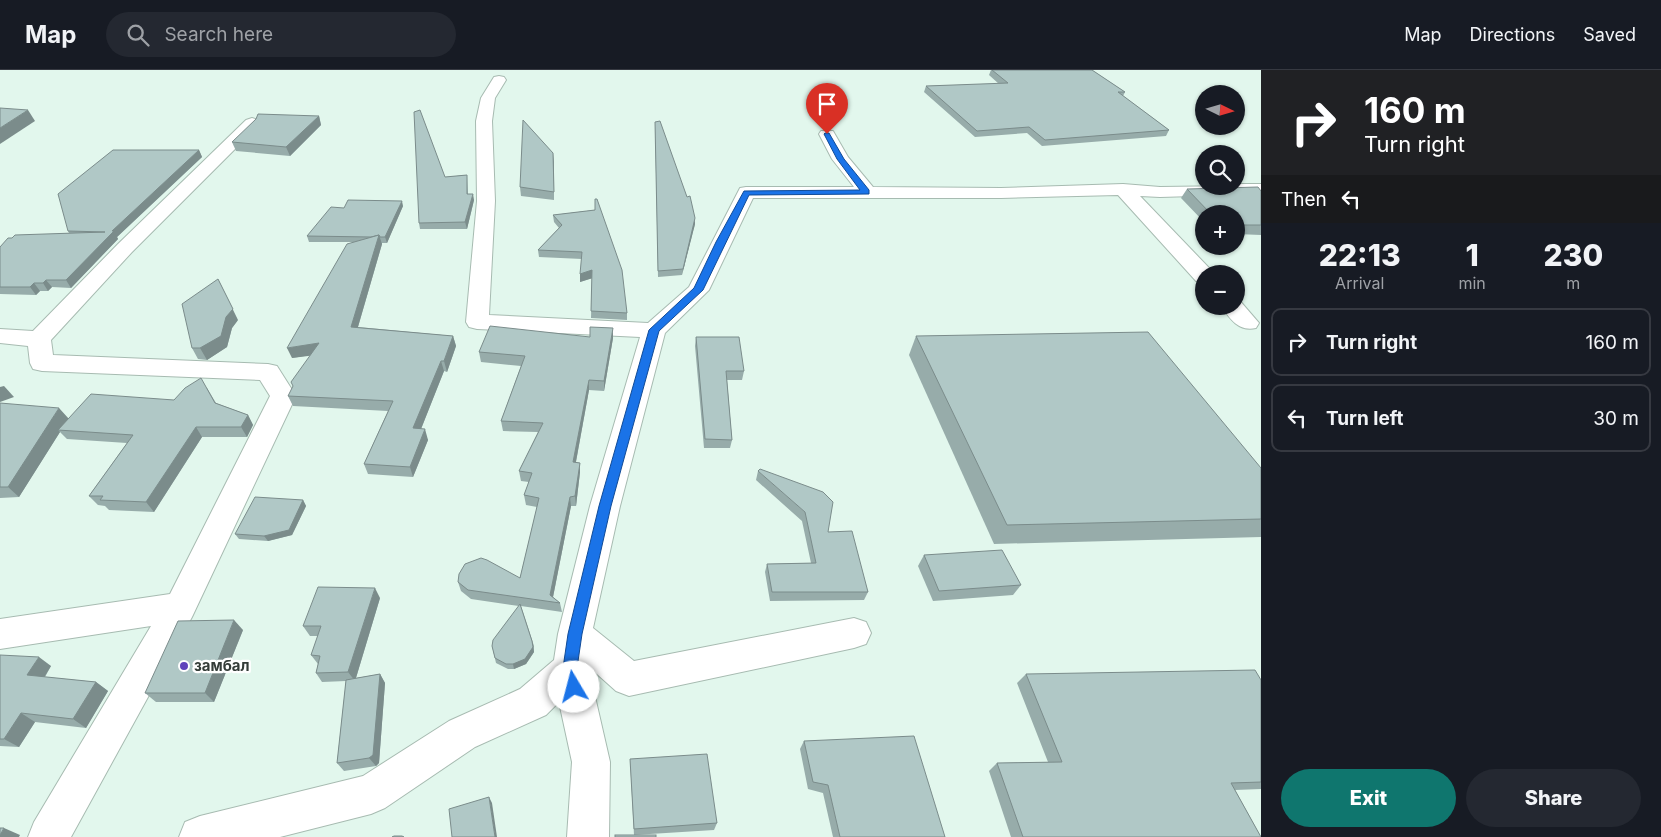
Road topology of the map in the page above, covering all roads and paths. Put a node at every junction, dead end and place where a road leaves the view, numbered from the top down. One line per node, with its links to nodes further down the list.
1 (499, 80): 10 (street)
2 (252, 123): 12 (street)
3 (827, 134): 6 (street)
4 (1123, 189): 5 (street); 6 (street); 7 (street)
5 (1261, 189)
6 (867, 192): 10 (street)
7 (1195, 266)
8 (1240, 315): 9 (street)
9 (1248, 323)
10 (654, 330): 16 (street)
11 (0, 336): 12 (street)
12 (39, 339): 13 (street)
13 (180, 607): 15 (street); 17 (street)
14 (854, 633): 16 (street)
15 (0, 634)
16 (573, 651): 18 (street); 19 (street)
17 (49, 837)
18 (200, 837)
19 (588, 837)

